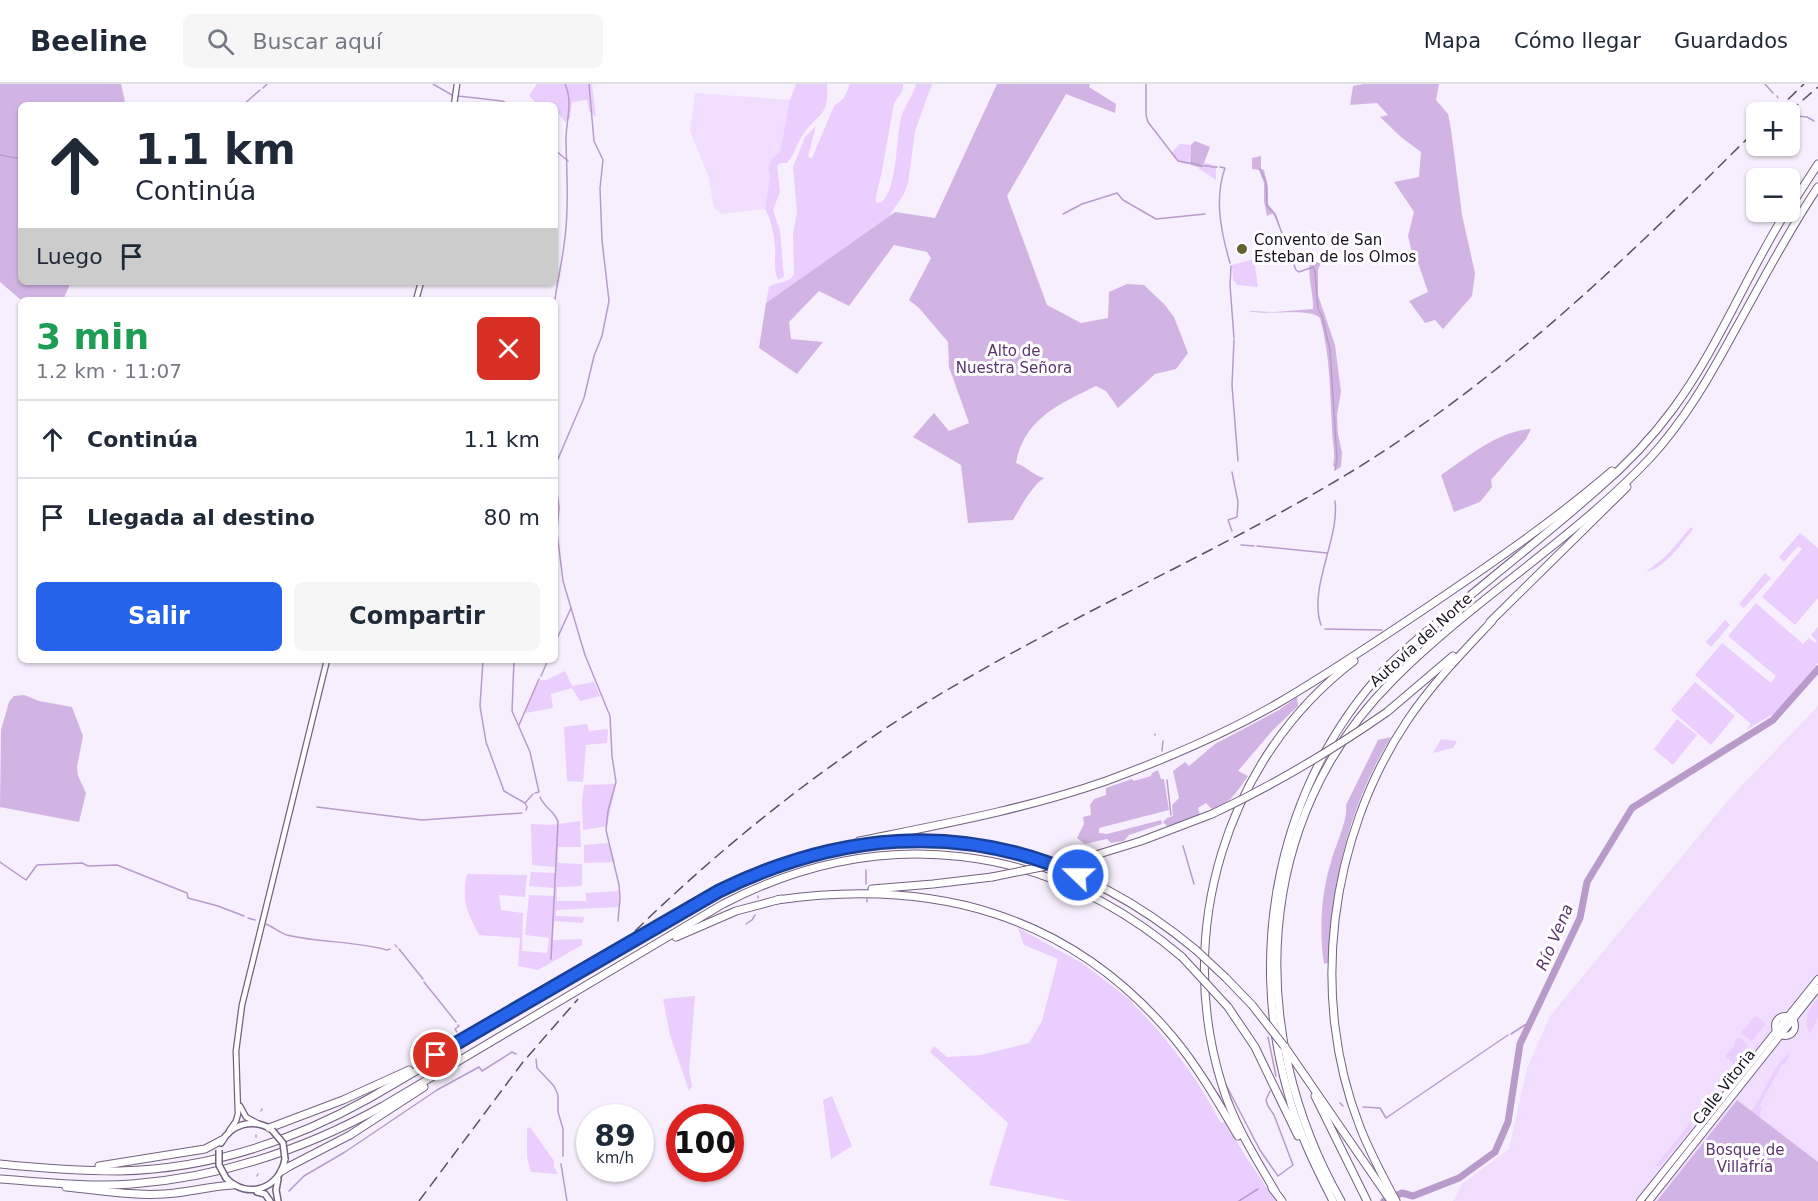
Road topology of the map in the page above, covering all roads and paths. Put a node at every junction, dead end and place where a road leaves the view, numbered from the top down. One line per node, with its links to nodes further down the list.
1 (457, 84): 2 (street)
2 (454, 102)
3 (1818, 164): 5 (highway)
4 (1818, 187): 8 (highway, Autovía del Norte)
5 (1800, 192)
6 (1780, 222): 7 (highway, Autovía del Norte)
7 (1713, 344): 9 (highway); 34 (highway, Autovía del Norte)
8 (1702, 390): 10 (highway); 34 (highway, Autovía del Norte)
9 (1456, 588): 12 (highway); 33 (highway)
10 (1492, 621): 13 (highway, bridge); 28 (highway)
11 (326, 663): 22 (street)
12 (782, 863): 18 (highway); 21 (highway, bridge)
13 (777, 900): 14 (highway); 33 (highway)
14 (604, 976): 20 (highway); 34 (highway, bridge)
15 (1818, 979): 17 (highway)
16 (1818, 988): 17 (highway)
17 (1791, 1018): 19 (highway); 19 (highway)
18 (477, 1033): 24 (highway); 26 (highway)
19 (1778, 1034): 41 (highway, Calle Vitoria); 42 (highway, Calle Vitoria)
20 (503, 1035): 27 (highway); 30 (highway)
21 (1284, 1046): 28 (highway); 38 (highway)
22 (239, 1104): 23 (street); 25 (street)
23 (259, 1124): 24 (main road); 25 (main road)
24 (271, 1129): 27 (main road, bridge)
25 (224, 1138): 26 (highway); 31 (main road, bridge)
26 (0, 1163)
27 (281, 1173): 32 (main road); 36 (main road)
28 (1379, 1177): 39 (highway); 40 (highway)
29 (0, 1179): 30 (highway)
30 (22, 1181): 31 (highway)
31 (233, 1185): 32 (main road)
32 (249, 1190): 35 (main road)
33 (1275, 1191): 37 (highway)
34 (1337, 1200)
35 (270, 1201)
36 (278, 1201)
37 (1282, 1201)
38 (1367, 1201)
39 (1390, 1201)
40 (1396, 1201)
41 (1640, 1201)
42 (1649, 1201)

